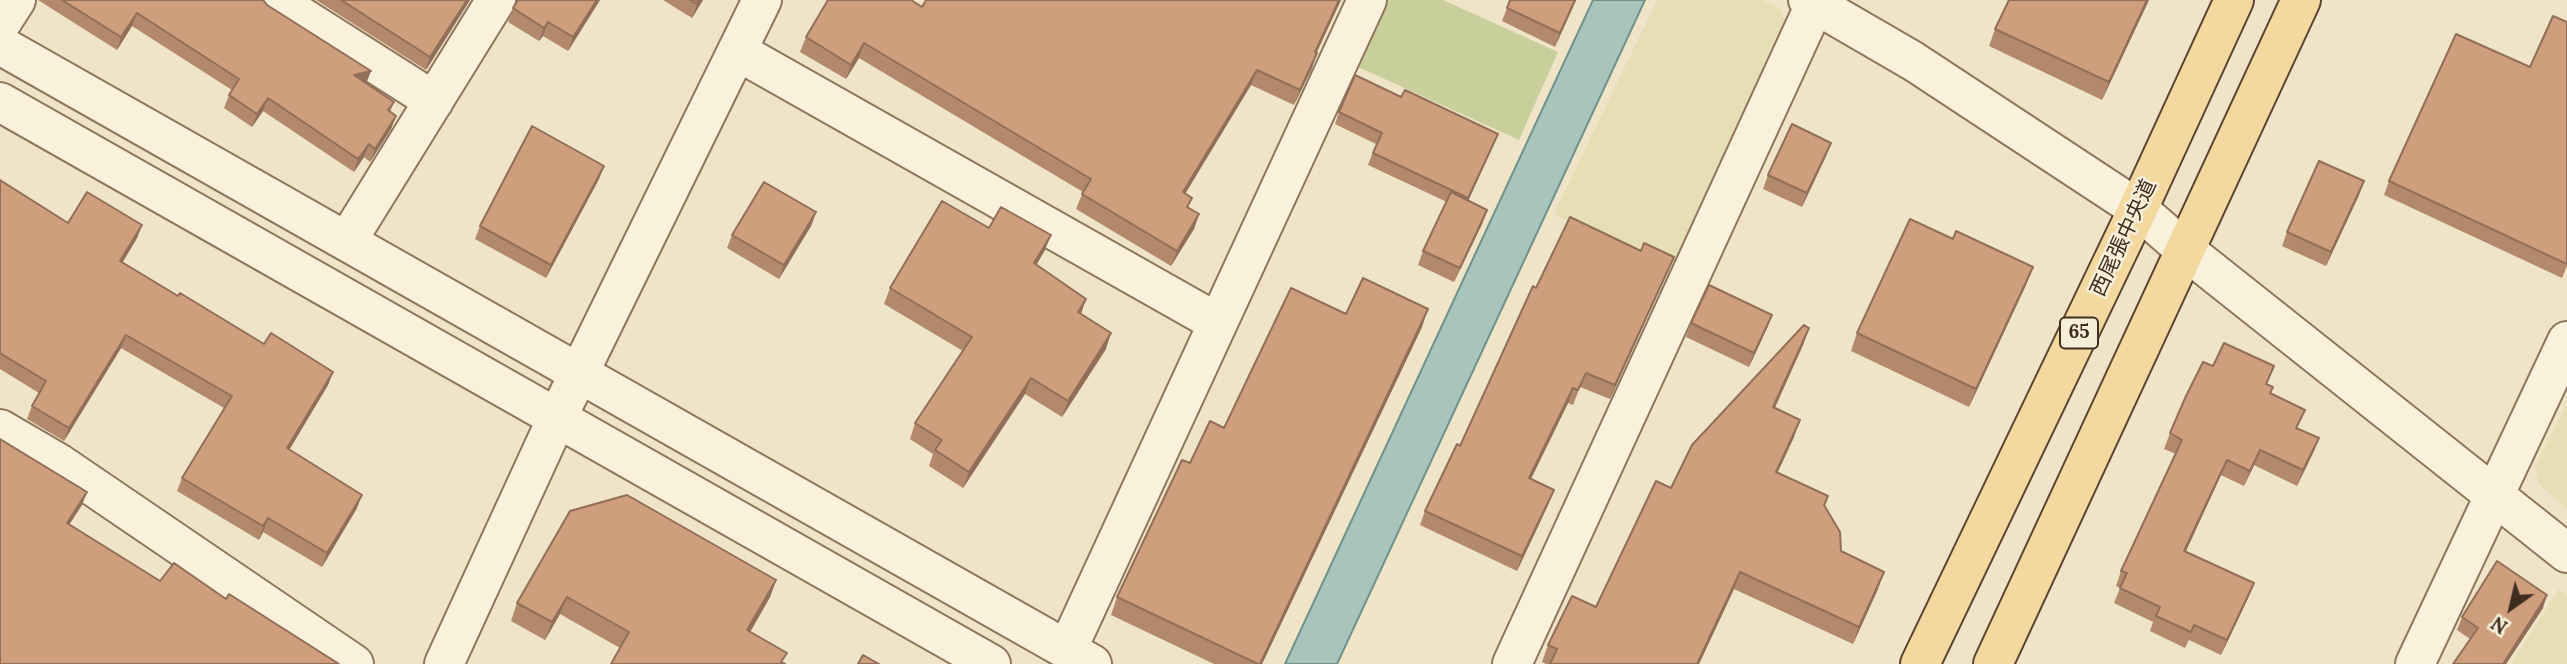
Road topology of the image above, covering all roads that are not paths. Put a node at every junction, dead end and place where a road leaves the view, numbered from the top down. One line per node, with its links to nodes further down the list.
1 (16, 0): 9 (street)
2 (275, 0): 12 (street)
3 (496, 0): 12 (street)
4 (762, 0): 11 (street)
5 (1367, 0): 17 (street)
6 (2234, 0): 14 (main road, 西尾張中央道 / 65)
7 (2301, 0): 16 (main road)
8 (1814, 1): 14 (street); 28 (street)
9 (0, 25)
10 (0, 45): 15 (street)
11 (737, 51): 17 (street); 19 (street)
12 (434, 101): 15 (street)
13 (0, 102): 20 (street)
14 (2138, 209): 16 (street); 29 (main road, 西尾張中央道 / 65)
15 (347, 241): 19 (street)
16 (2185, 250): 22 (street); 30 (main road)
17 (1218, 323): 24 (street)
18 (2567, 341): 22 (street)
19 (580, 373): 20 (street); 24 (street)
20 (557, 418): 26 (street); 27 (street)
21 (0, 429): 25 (street)
22 (2495, 496): 23 (street); 31 (street)
23 (2567, 554)
24 (1079, 657)
25 (354, 664)
26 (444, 664)
27 (991, 664)
28 (1512, 664)
29 (1920, 664)
30 (1993, 664)
31 (2415, 664)

